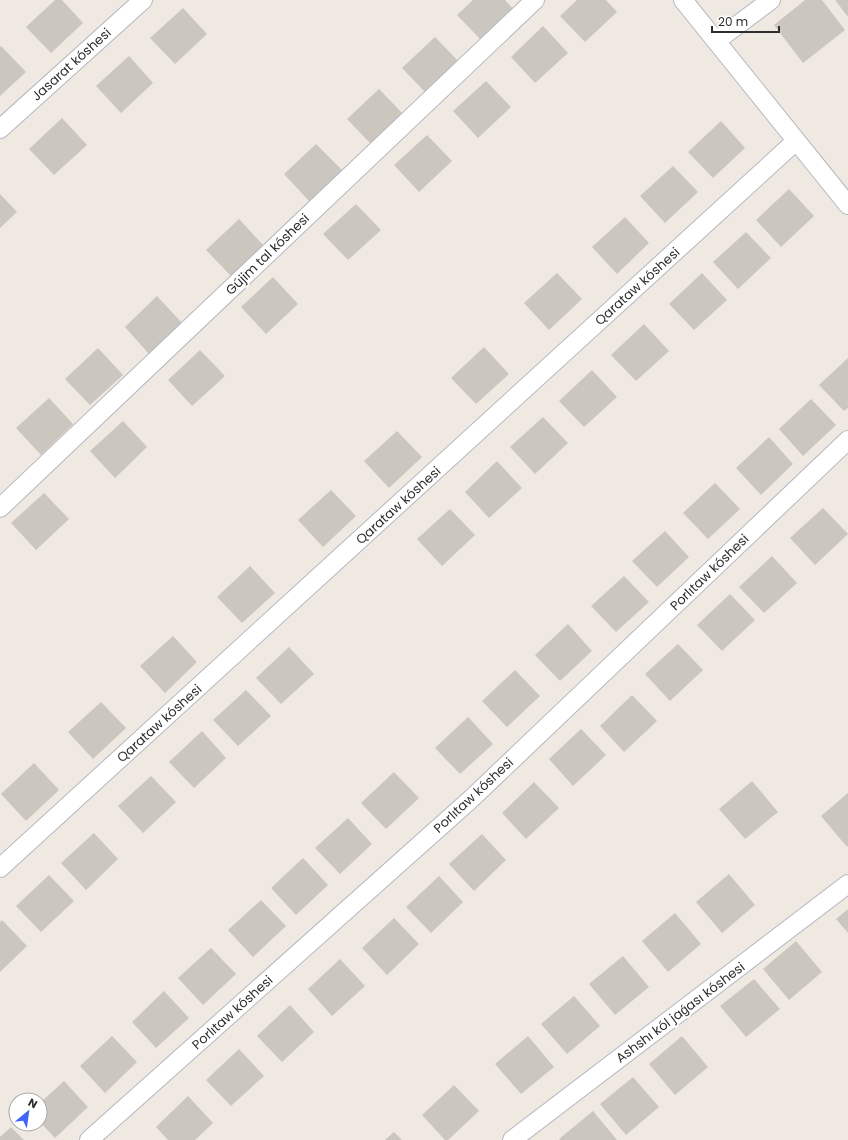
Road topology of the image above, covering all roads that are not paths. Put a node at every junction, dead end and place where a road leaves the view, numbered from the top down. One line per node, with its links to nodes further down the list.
1 (143, 0): 6 (street, Jasarat kóshesi)
2 (535, 0): 10 (street, Gújim tal kóshesi)
3 (683, 0): 5 (street)
4 (771, 0): 5 (street)
5 (716, 41): 7 (street)
6 (0, 129)
7 (796, 141): 8 (street); 11 (street, Qarataw kóshesi)
8 (848, 205)
9 (848, 440): 13 (street, Porlıtaw kóshesi)
10 (0, 508)
11 (0, 868)
12 (848, 884): 14 (street, Ashshı kól jaǵası kóshesi)
13 (89, 1140)
14 (512, 1140)

